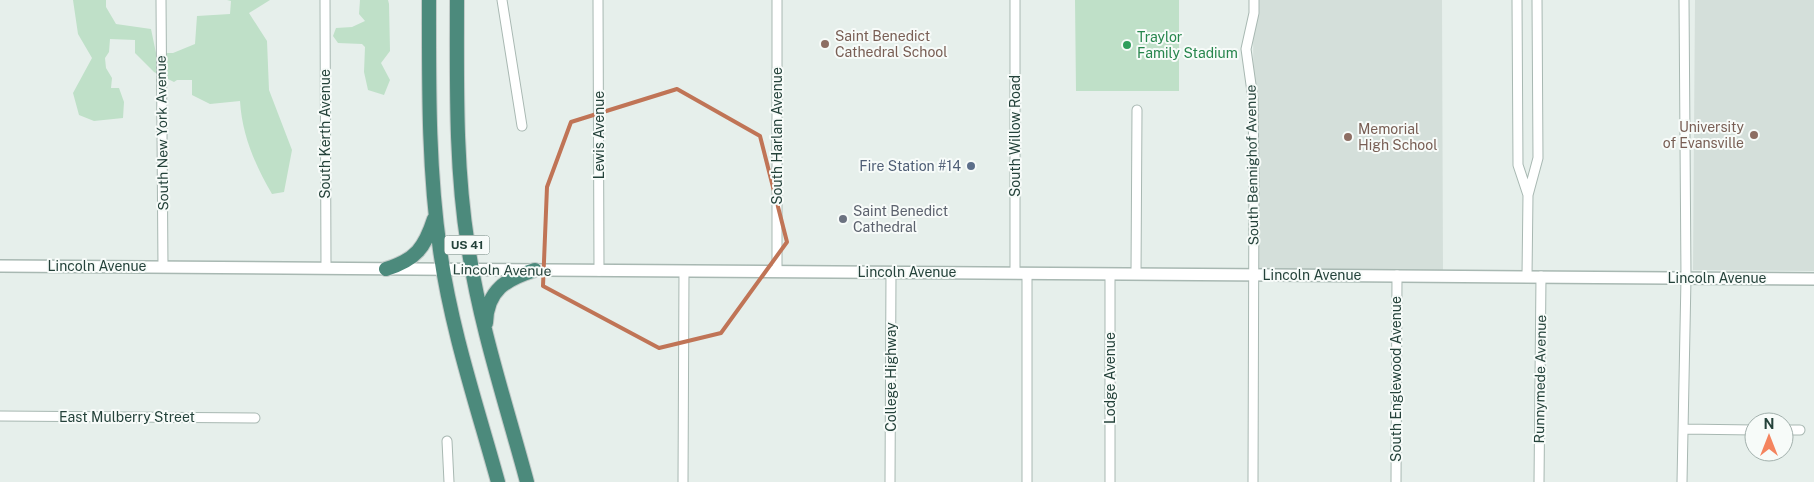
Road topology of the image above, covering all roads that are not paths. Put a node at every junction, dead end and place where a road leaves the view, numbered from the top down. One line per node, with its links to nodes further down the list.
1 (161, 0): 18 (street, South New York Avenue)
2 (325, 0): 19 (street, South Kerth Avenue)
3 (429, 0): 16 (highway, US 41)
4 (457, 0): 22 (highway, US 41)
5 (502, 0): 14 (street)
6 (598, 0): 24 (street, Lewis Avenue)
7 (777, 0): 26 (street, South Harlan Avenue)
8 (1015, 0): 28 (street, South Willow Road)
9 (1254, 0): 31 (street, South Bennighof Avenue)
10 (1517, 0): 15 (street)
11 (1537, 0): 15 (street)
12 (1684, 0): 35 (street)
13 (1137, 110): 30 (street)
14 (522, 126)
15 (1528, 195): 33 (street)
16 (435, 213): 20 (highway); 21 (highway, US 41)
17 (0, 266): 18 (street, Lincoln Avenue)
18 (163, 267): 19 (street, Lincoln Avenue)
19 (326, 268): 20 (street, Lincoln Avenue)
20 (386, 269): 21 (street, Lincoln Avenue)
21 (443, 269): 22 (street, Lincoln Avenue); 46 (highway, US 41)
22 (472, 269): 23 (street, Lincoln Avenue); 37 (highway, US 41)
23 (535, 270): 24 (street, Lincoln Avenue); 37 (highway)
24 (599, 271): 25 (street, Lincoln Avenue)
25 (684, 271): 26 (street, Lincoln Avenue); 48 (street)
26 (778, 271): 27 (street, Lincoln Avenue)
27 (892, 272): 28 (street, Lincoln Avenue); 49 (street, College Highway)
28 (1021, 273): 29 (street, Lincoln Avenue); 50 (street, South Willow Road)
29 (1110, 274): 30 (street, Lincoln Avenue); 51 (street, Lodge Avenue)
30 (1136, 274): 31 (street, Lincoln Avenue)
31 (1254, 275): 32 (street, Lincoln Avenue); 52 (street, South Bennighof Avenue)
32 (1397, 275): 33 (street, Lincoln Avenue); 53 (street, South Englewood Avenue)
33 (1528, 276): 34 (street, Lincoln Avenue)
34 (1541, 276): 35 (street, Lincoln Avenue); 54 (street, Runnymede Avenue)
35 (1686, 278): 36 (street, Lincoln Avenue); 40 (street)
36 (1814, 278)
37 (486, 331): 47 (highway, US 41)
38 (0, 416): 39 (street, East Mulberry Street)
39 (254, 418)
40 (1683, 429): 41 (street); 55 (street)
41 (1744, 430)
42 (1794, 430): 43 (street)
43 (1800, 430)
44 (447, 441): 45 (street)
45 (449, 482)
46 (498, 482)
47 (527, 482)
48 (682, 482)
49 (890, 482)
50 (1028, 482)
51 (1110, 482)
52 (1253, 482)
53 (1396, 482)
54 (1538, 482)
55 (1682, 482)

